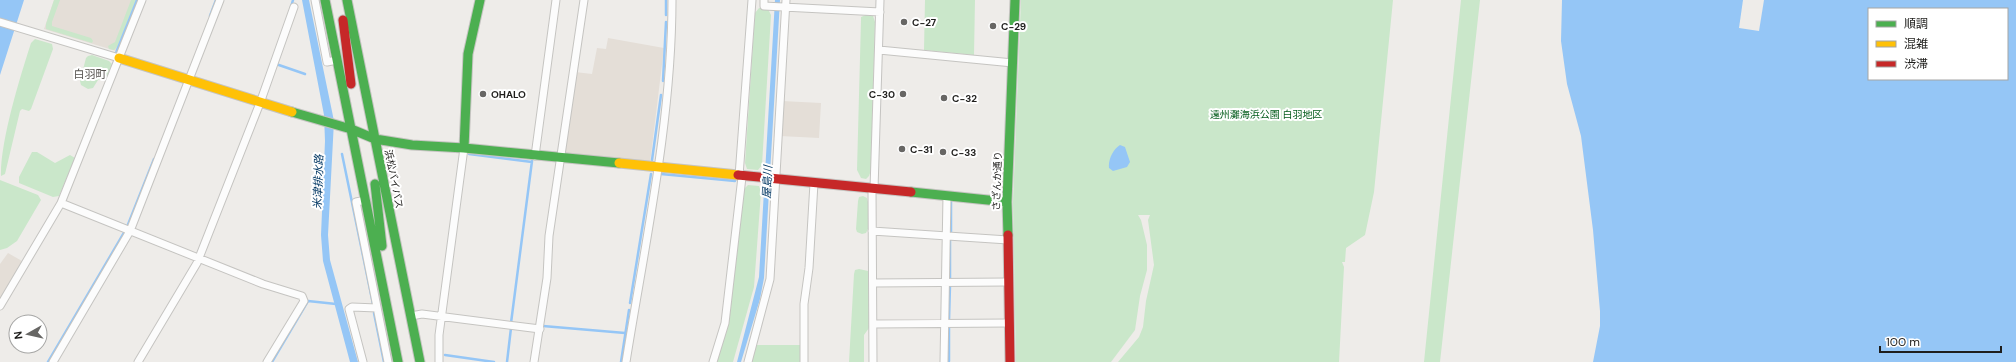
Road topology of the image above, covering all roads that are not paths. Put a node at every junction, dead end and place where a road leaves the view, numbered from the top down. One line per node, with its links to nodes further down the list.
1 (142, 0): 20 (street)
2 (220, 0): 23 (street)
3 (315, 0): 21 (street)
4 (325, 0): 21 (main road)
5 (342, 0): 25 (main road)
6 (347, 0): 26 (main road, 浜松バイパス)
7 (480, 0): 27 (main road)
8 (556, 0): 28 (street)
9 (584, 0): 29 (street)
10 (672, 0): 30 (street)
11 (752, 0): 31 (street)
12 (764, 0): 15 (street)
13 (880, 0): 17 (street)
14 (1015, 0): 22 (main road, さざんか通り)
15 (785, 5): 17 (street); 32 (street)
16 (294, 7): 24 (street)
17 (880, 12): 19 (street)
18 (0, 22): 20 (street)
19 (879, 50): 22 (street); 34 (street)
20 (119, 58): 23 (main road); 38 (street)
21 (338, 60): 25 (main road)
22 (1012, 63): 37 (main road, さざんか通り)
23 (190, 80): 24 (main road); 39 (street)
24 (260, 103): 25 (main road); 43 (street)
25 (354, 131): 26 (main road); 36 (main road)
26 (372, 138): 27 (main road); 47 (main road); 50 (main road, 浜松バイパス)
27 (464, 148): 28 (main road); 51 (street)
28 (535, 156): 29 (main road)
29 (561, 159): 30 (main road); 55 (street)
30 (657, 168): 31 (main road); 65 (street)
31 (740, 176): 32 (main road); 66 (street)
32 (775, 180): 33 (main road); 67 (street)
33 (814, 184): 34 (main road); 68 (street)
34 (873, 189): 35 (main road); 40 (street)
35 (947, 196): 37 (main road); 41 (street)
36 (366, 200): 47 (main road); 49 (street)
37 (1007, 202): 42 (main road, さざんか通り)
38 (61, 203): 39 (street); 48 (street)
39 (130, 231): 43 (street); 56 (street)
40 (872, 231): 41 (street); 46 (street)
41 (946, 236): 42 (street); 44 (street)
42 (1008, 240): 45 (main road, さざんか通り)
43 (199, 258): 57 (street); 58 (street)
44 (945, 282): 45 (street); 46 (street); 52 (street)
45 (1008, 282): 53 (main road, さざんか通り)
46 (872, 283): 54 (street)
47 (387, 303): 61 (main road)
48 (0, 306)
49 (377, 308): 59 (street); 60 (street)
50 (410, 316): 51 (street); 62 (main road, 浜松バイパス)
51 (442, 316): 55 (street); 63 (street)
52 (945, 323): 53 (street); 54 (street); 70 (street)
53 (1009, 323): 71 (main road, さざんか通り)
54 (873, 324): 69 (street)
55 (540, 329): 64 (street)
56 (52, 362)
57 (138, 362)
58 (268, 362)
59 (364, 362)
60 (388, 362)
61 (398, 362)
62 (420, 362)
63 (439, 362)
64 (534, 362)
65 (626, 362)
66 (713, 362)
67 (748, 362)
68 (804, 362)
69 (873, 362)
70 (944, 362)
71 (1010, 362)

